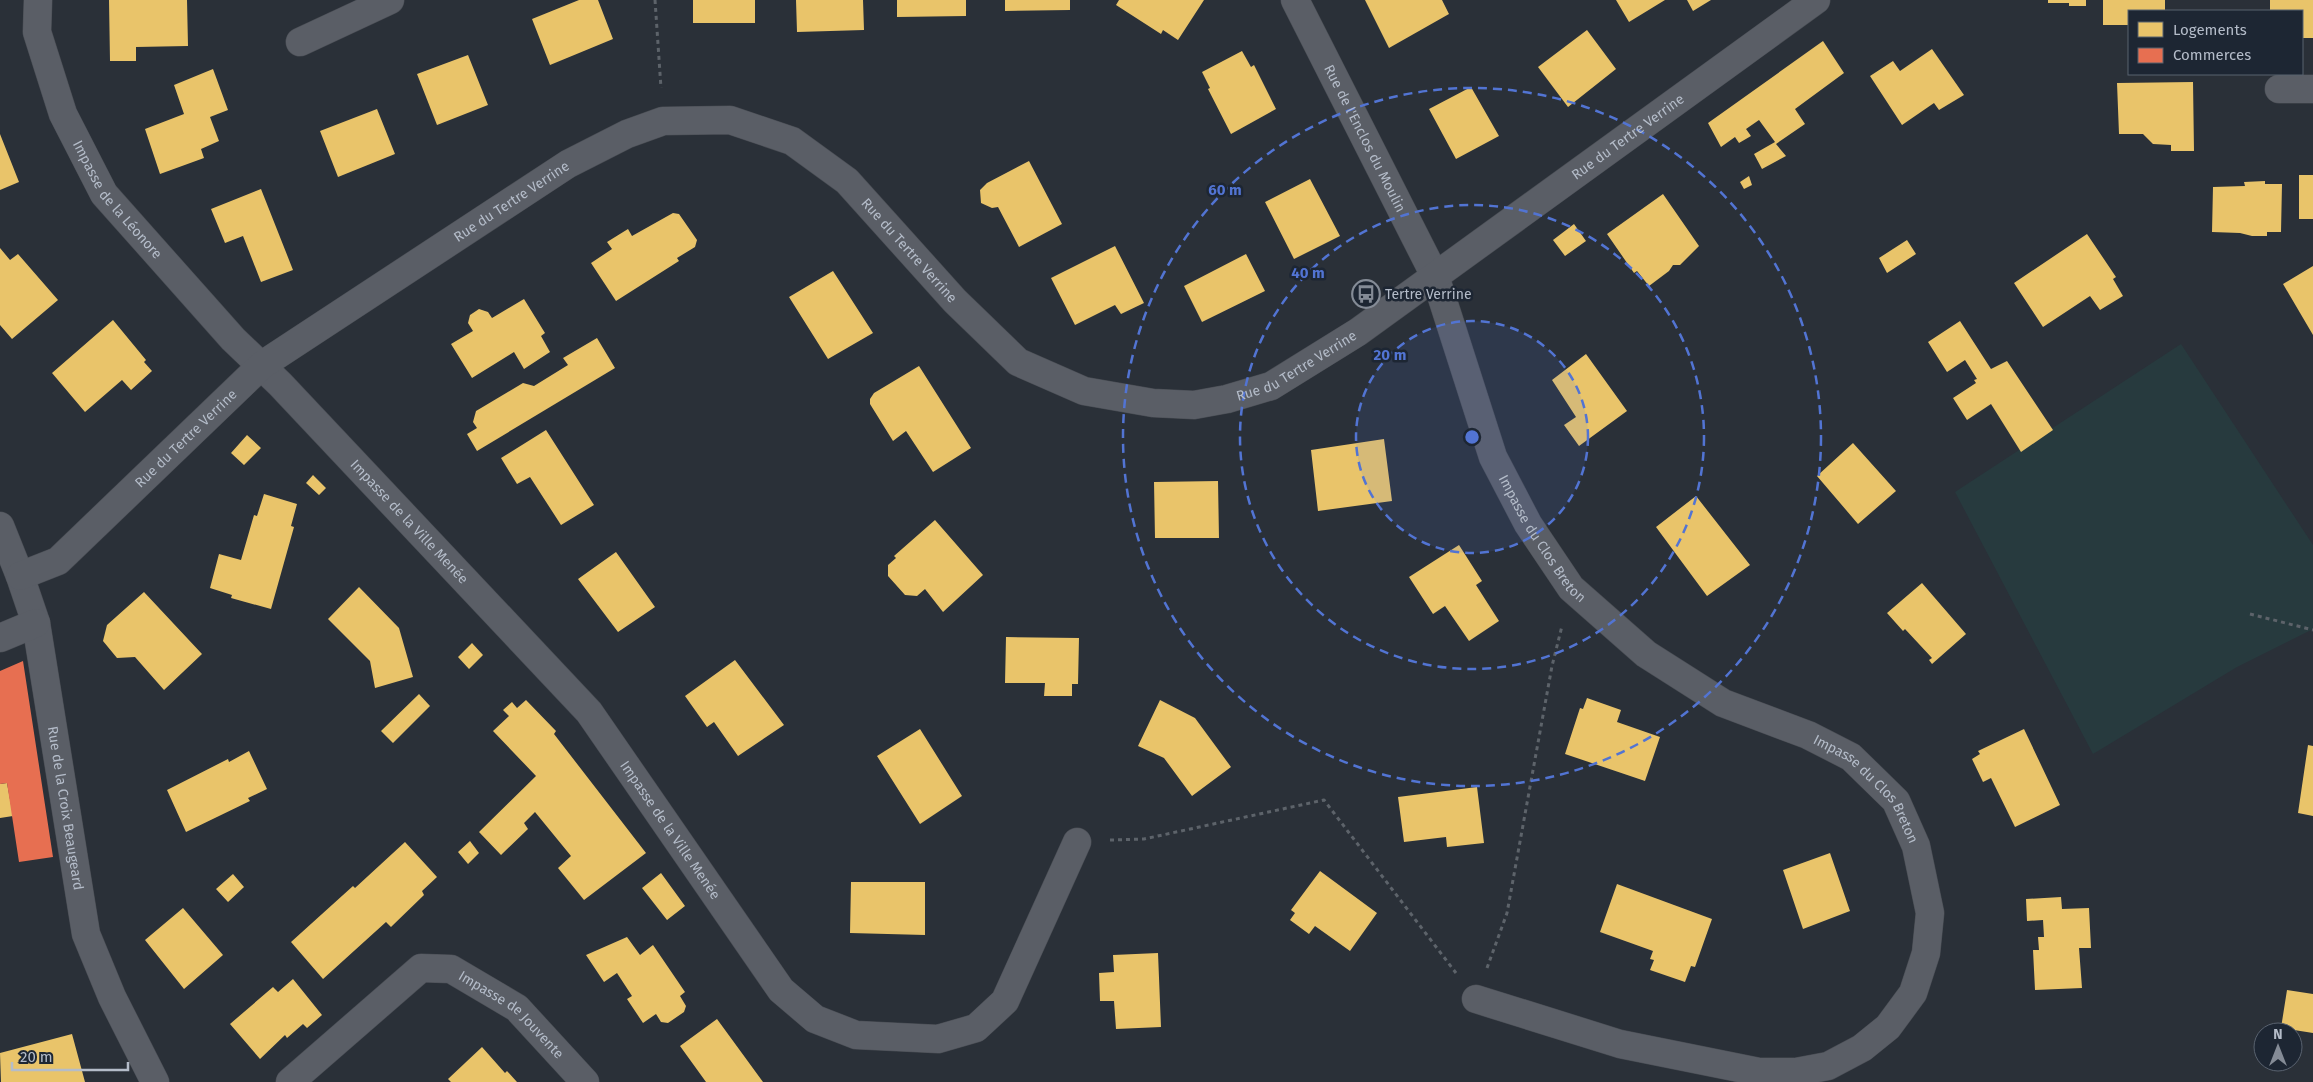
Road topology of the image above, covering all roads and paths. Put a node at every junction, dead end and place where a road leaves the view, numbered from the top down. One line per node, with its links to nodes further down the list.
1 (38, 0): 11 (street, Impasse de la Léonore)
2 (390, 0): 6 (street)
3 (655, 0): 9 (path)
4 (1295, 0): 10 (street, Rue de l'Enclos du Moulin)
5 (1816, 0): 10 (street, Rue du Tertre Verrine)
6 (300, 42)
7 (2279, 88): 8 (street)
8 (2313, 89)
9 (663, 122): 10 (street, Rue du Tertre Verrine); 11 (street, Rue du Tertre Verrine)
10 (1435, 276): 14 (street, Impasse du Clos Breton)
11 (262, 365): 13 (street, Rue du Tertre Verrine); 19 (street, Impasse de la Ville Menée)
12 (0, 526): 13 (street, Rue de la Croix Beaugeard)
13 (20, 576): 16 (street, Rue de la Croix Beaugeard)
14 (1571, 588): 20 (path); 20 (street, Impasse du Clos Breton)
15 (2250, 614): 17 (path)
16 (36, 623): 18 (street); 21 (street, Rue de la Croix Beaugeard)
17 (2313, 630)
18 (0, 638)
19 (1077, 842): 20 (path)
20 (1476, 999)
21 (155, 1082)
22 (290, 1082): 23 (street, Impasse de Jouvente)
23 (585, 1082)

